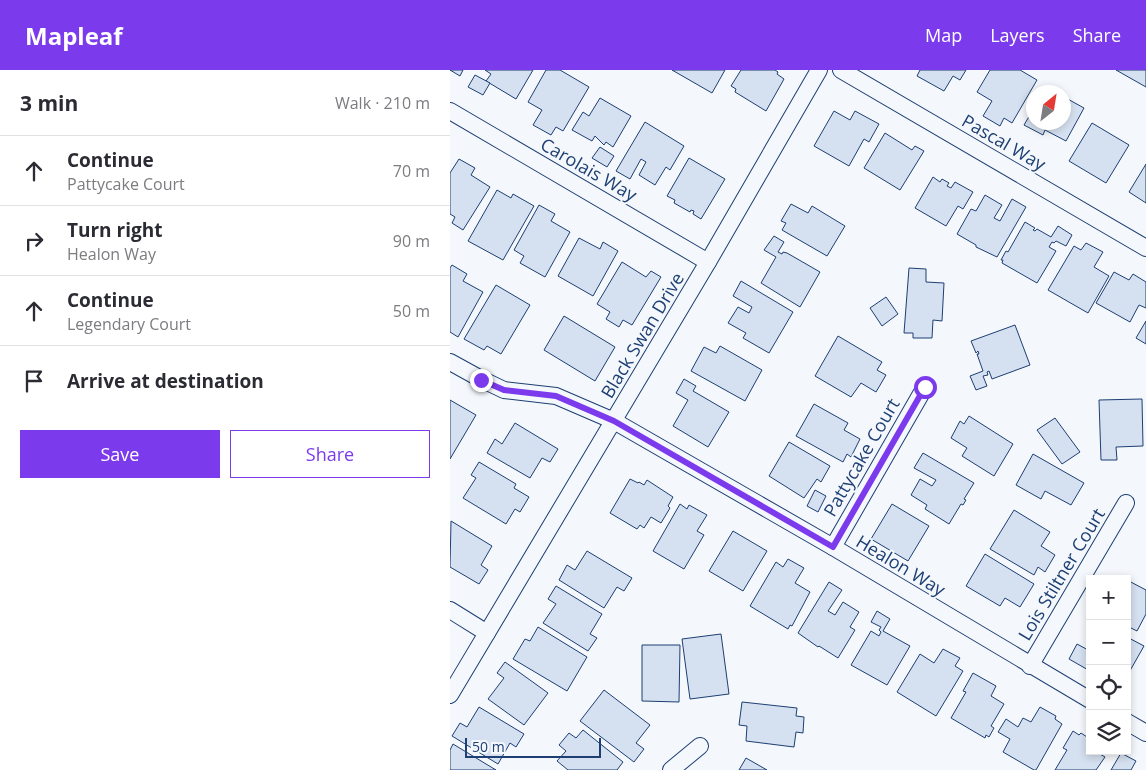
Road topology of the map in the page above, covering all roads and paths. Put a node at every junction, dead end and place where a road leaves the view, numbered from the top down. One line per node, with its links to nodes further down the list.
1 (819, 70): 5 (street, Black Swan Drive)
2 (841, 70): 4 (street, Pascal Way)
3 (450, 111): 5 (street, Carolais Way)
4 (1146, 248)
5 (708, 262): 8 (street, Black Swan Drive)
6 (450, 362): 8 (street, Healon Way)
7 (925, 387): 10 (street, Pattycake Court)
8 (614, 421): 10 (street, Healon Way); 12 (street, Black Swan Drive)
9 (1126, 504): 13 (street, Lois Stiltner Court)
10 (833, 547): 13 (street, Healon Way)
11 (450, 610): 12 (street)
12 (487, 633): 14 (street, Black Swan Drive)
13 (1030, 666): 15 (street, Healon Way)
14 (450, 695)
15 (1086, 698)
16 (1131, 724): 17 (street)
17 (1146, 733)
18 (700, 746): 19 (street)
19 (671, 770)

